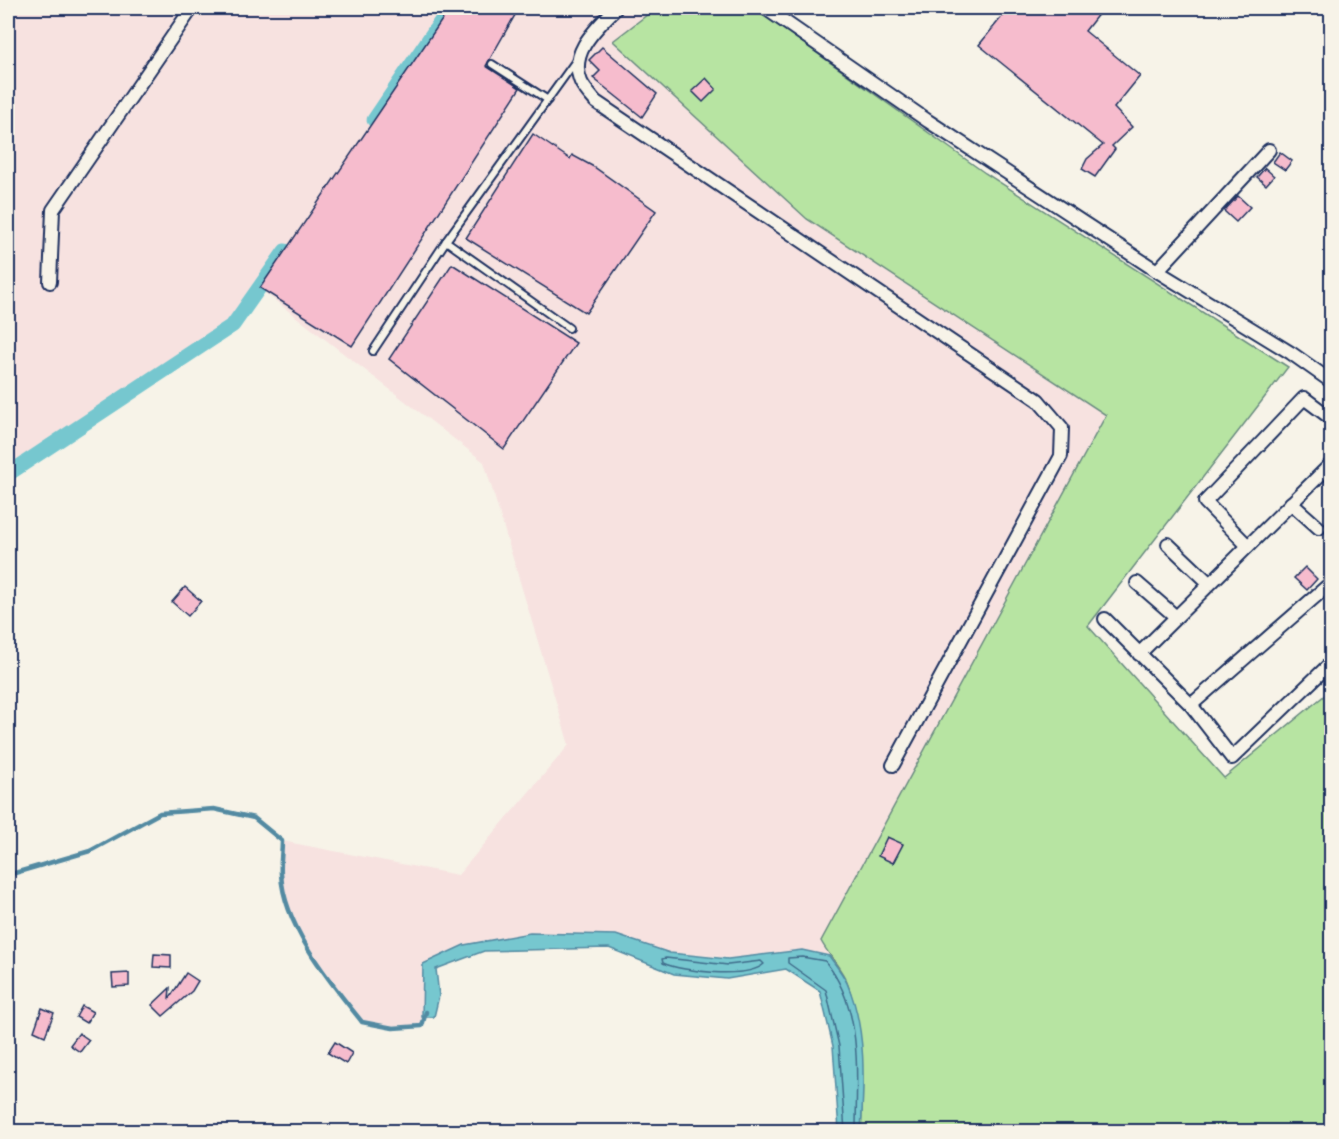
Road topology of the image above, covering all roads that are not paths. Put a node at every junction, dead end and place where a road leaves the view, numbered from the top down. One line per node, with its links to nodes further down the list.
1 (192, 8): 10 (street)
2 (616, 8): 4 (street)
3 (765, 8): 9 (street)
4 (581, 54): 6 (lane); 28 (street)
5 (492, 64): 6 (lane)
6 (548, 100): 8 (lane)
7 (1269, 150): 9 (street)
8 (446, 241): 11 (lane); 12 (lane)
9 (1157, 272): 13 (street)
10 (51, 282)
11 (569, 328)
12 (373, 351)
13 (1332, 382)
14 (1332, 419): 19 (street)
15 (1332, 463): 16 (street)
16 (1292, 503): 17 (street); 19 (street)
17 (1319, 528)
18 (1168, 544): 22 (street)
19 (1248, 546): 22 (street)
20 (1137, 582): 23 (street)
21 (1332, 582): 27 (street)
22 (1209, 583): 23 (street)
23 (1175, 616): 25 (street)
24 (1105, 619): 25 (street)
25 (1139, 654): 27 (street)
26 (1332, 662): 27 (street)
27 (1191, 705)
28 (893, 765)

